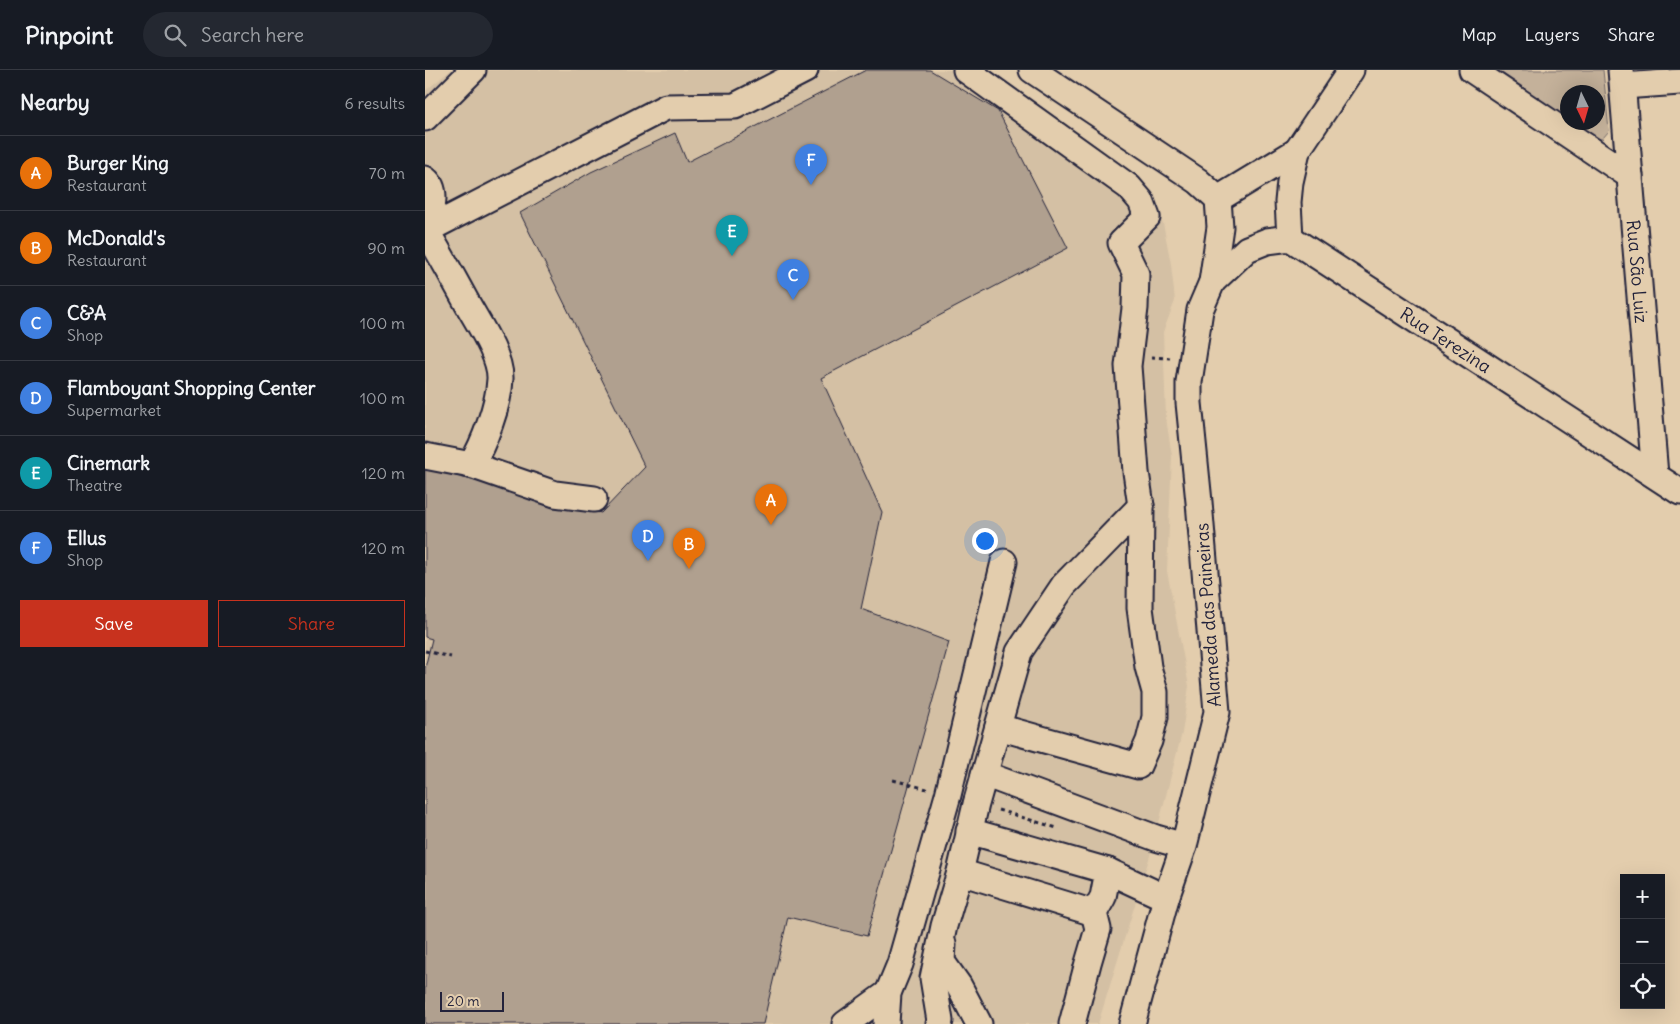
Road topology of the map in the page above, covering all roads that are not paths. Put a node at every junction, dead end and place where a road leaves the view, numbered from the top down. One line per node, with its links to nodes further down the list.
1 (473, 70): 9 (street)
2 (805, 70): 14 (street)
3 (966, 70): 22 (street)
4 (1032, 70): 13 (street)
5 (1351, 70): 10 (street)
6 (1472, 70): 11 (street)
7 (1622, 78): 8 (street); 11 (street, Rua São Luiz)
8 (1680, 82)
9 (425, 118)
10 (1297, 151): 13 (street); 15 (street)
11 (1630, 176): 19 (street, Rua São Luiz)
12 (425, 179): 14 (street)
13 (1218, 199): 16 (street, Alameda das Paineiras)
14 (426, 230): 18 (street)
15 (1290, 238): 16 (street); 19 (street, Rua Terezina)
16 (1211, 282): 27 (street, Alameda das Paineiras)
17 (425, 456): 18 (street)
18 (471, 465): 21 (street)
19 (1655, 475): 20 (street, Rua Terezina)
20 (1680, 492)
21 (594, 499)
22 (1141, 506): 24 (street); 24 (street)
23 (1004, 562): 33 (street)
24 (998, 727): 25 (street)
25 (984, 774): 26 (street); 27 (street)
26 (969, 831): 28 (street); 29 (street)
27 (1184, 846): 30 (street, Alameda das Paineiras)
28 (1109, 871): 30 (street); 31 (street)
29 (961, 872): 31 (street); 32 (street)
30 (1166, 898): 39 (street, Alameda das Paineiras)
31 (1093, 913): 38 (street)
32 (944, 926): 36 (street); 37 (street)
33 (888, 993): 34 (street); 35 (street)
34 (845, 1024)
35 (886, 1024)
36 (939, 1024)
37 (979, 1024)
38 (1073, 1024)
39 (1131, 1024)

